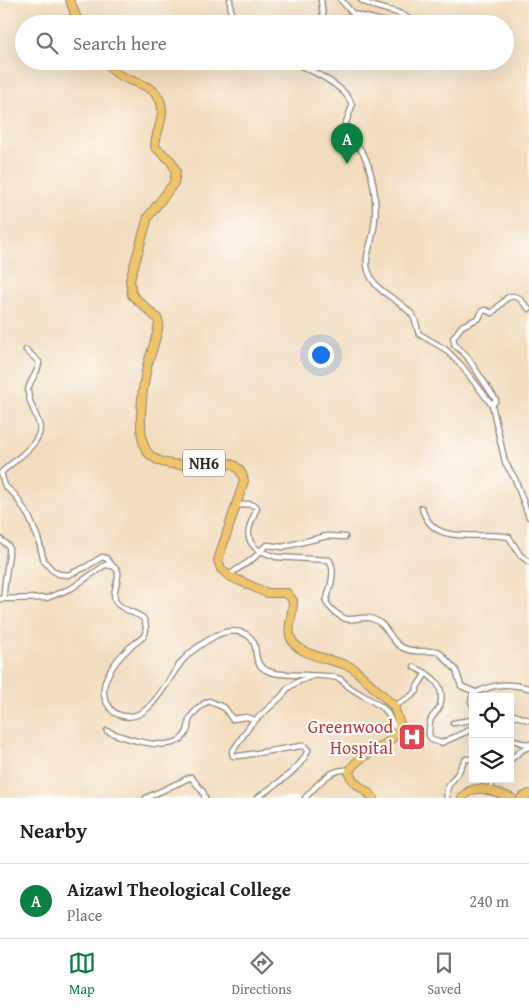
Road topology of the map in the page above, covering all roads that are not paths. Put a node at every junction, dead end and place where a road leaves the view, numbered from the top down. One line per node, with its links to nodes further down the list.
1 (70, 0): 6 (highway)
2 (230, 0): 7 (street)
3 (321, 0): 8 (street)
4 (341, 0): 9 (street)
5 (361, 0): 10 (street)
6 (75, 15)
7 (231, 15)
8 (323, 15)
9 (357, 15)
10 (402, 15)
11 (115, 70): 16 (highway, NH6)
12 (307, 70): 15 (street)
13 (529, 309): 15 (street)
14 (26, 350): 23 (street)
15 (492, 405): 18 (street)
16 (236, 506): 21 (street); 24 (highway, NH6)
17 (422, 508): 22 (street)
18 (529, 517)
19 (345, 537): 21 (street)
20 (0, 539): 25 (street)
21 (260, 551): 24 (street); 30 (street)
22 (529, 562)
23 (112, 565): 25 (street); 28 (street)
24 (229, 576): 31 (highway)
25 (1, 597)
26 (414, 667): 27 (street)
27 (426, 673): 31 (street); 37 (street)
28 (314, 676): 33 (street); 39 (street)
29 (529, 688): 30 (street)
30 (475, 692)
31 (394, 706): 39 (highway)
32 (514, 715): 35 (street)
33 (255, 720): 38 (street); 50 (street)
34 (469, 720): 36 (street)
35 (529, 720)
36 (453, 724)
37 (469, 730)
38 (106, 731)
39 (397, 732): 44 (highway)
40 (514, 740): 41 (street)
41 (529, 746): 42 (street)
42 (514, 757)
43 (469, 759): 53 (street)
44 (350, 770): 51 (street); 52 (highway)
45 (493, 783): 46 (street)
46 (490, 790): 54 (highway); 55 (highway)
47 (529, 794): 56 (highway)
48 (146, 798): 49 (street)
49 (205, 798)
50 (257, 798)
51 (305, 798)
52 (373, 798)
53 (447, 798)
54 (462, 798)
55 (512, 798)
56 (520, 798)

